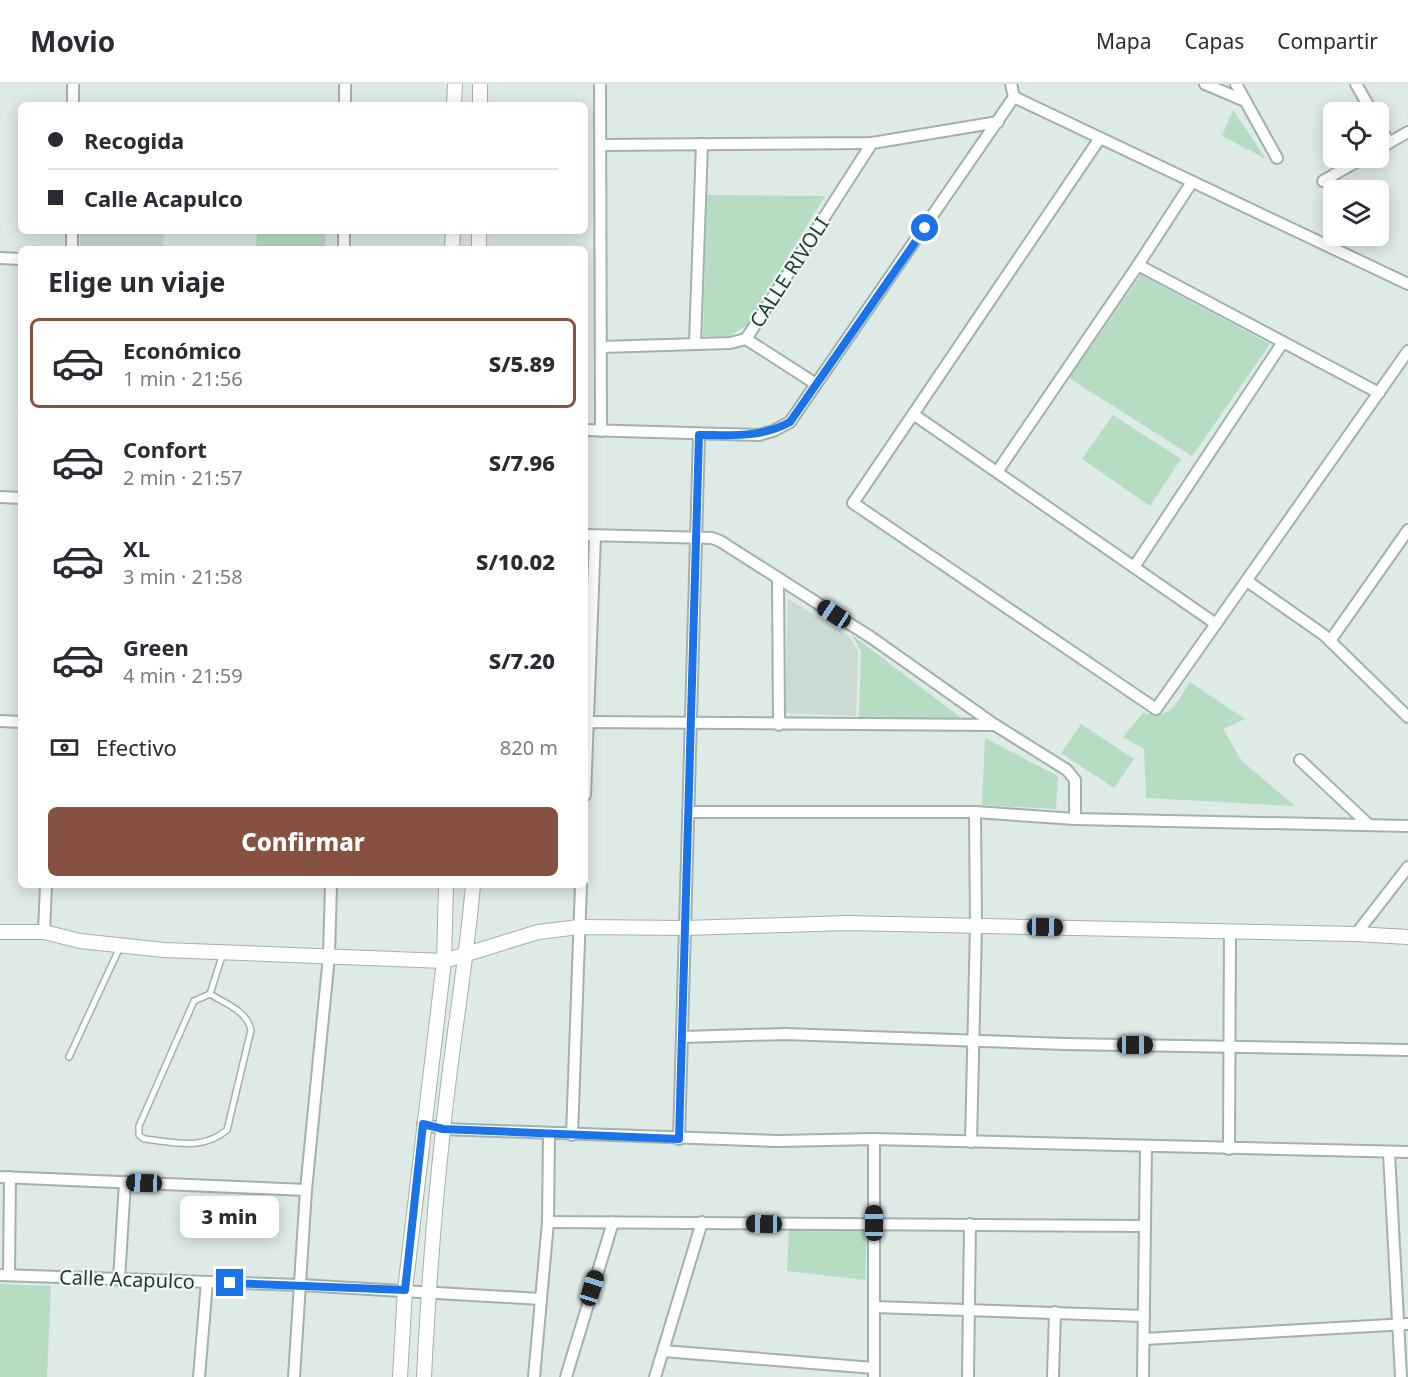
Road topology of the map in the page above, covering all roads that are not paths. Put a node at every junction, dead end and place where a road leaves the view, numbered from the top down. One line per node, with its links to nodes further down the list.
1 (73, 84): 12 (street)
2 (345, 84): 13 (street)
3 (454, 84): 14 (street)
4 (480, 84): 15 (street)
5 (600, 84): 23 (street)
6 (1011, 84): 10 (street)
7 (1205, 84): 11 (street)
8 (1236, 84): 11 (street)
9 (1356, 84): 16 (street)
10 (1014, 97): 17 (street); 19 (street)
11 (1245, 101): 24 (street)
12 (73, 102)
13 (345, 102)
14 (454, 102)
15 (480, 102)
16 (1366, 102)
17 (998, 122): 21 (street); 37 (street)
18 (1408, 132): 20 (street)
19 (1100, 138): 27 (street); 39 (street)
20 (1389, 142)
21 (873, 143): 22 (street); 32 (street, CALLE RIVOLI)
22 (702, 144): 23 (street); 34 (street)
23 (601, 145): 35 (street)
24 (1277, 158)
25 (1346, 168): 26 (street)
26 (1325, 180)
27 (1192, 182): 30 (street); 31 (street)
28 (0, 258): 29 (street)
29 (18, 259)
30 (1138, 265): 33 (street); 43 (street)
31 (1408, 284)
32 (746, 339): 34 (street, CALLE RIVOLI); 37 (street)
33 (1283, 342): 38 (street); 49 (street)
34 (695, 343): 35 (street, CALLE RIVOLI)
35 (600, 347): 41 (street)
36 (1408, 351): 38 (street)
37 (816, 384): 42 (street)
38 (1379, 393): 51 (street)
39 (913, 414): 43 (street); 52 (street)
40 (588, 430): 41 (street)
41 (600, 431): 42 (street)
42 (699, 435): 48 (street)
43 (997, 472): 49 (street)
44 (0, 497): 45 (street)
45 (18, 498)
46 (1408, 530): 53 (street)
47 (590, 536): 48 (street); 54 (street)
48 (698, 537): 50 (street); 61 (street)
49 (1134, 567): 52 (street)
50 (778, 578): 59 (street); 60 (street)
51 (1247, 581): 52 (street); 53 (street)
52 (1216, 624)
53 (1330, 641): 55 (street)
54 (588, 660)
55 (1406, 710)
56 (0, 722): 57 (street)
57 (18, 722)
58 (588, 722): 61 (street)
59 (779, 724): 60 (street); 61 (street)
60 (995, 724): 65 (street)
61 (691, 725): 63 (street)
62 (1300, 760): 66 (street)
63 (688, 812): 64 (street); 76 (street)
64 (975, 812): 65 (street); 74 (street)
65 (1075, 819): 66 (street)
66 (1368, 824): 67 (street)
67 (1408, 826)
68 (1408, 867): 80 (street)
69 (46, 888): 79 (street)
70 (331, 888): 85 (street)
71 (446, 888): 86 (street)
72 (473, 888): 84 (street)
73 (581, 888): 75 (street)
74 (976, 926): 76 (street); 77 (street); 89 (street)
75 (579, 927): 76 (street); 84 (street); 96 (street)
76 (686, 928): 88 (street)
77 (1230, 931): 80 (street); 90 (street)
78 (0, 932): 79 (street)
79 (44, 932): 82 (street)
80 (1356, 934): 81 (street)
81 (1408, 937)
82 (121, 945): 83 (street); 92 (lane)
83 (224, 952): 85 (street); 87 (lane)
84 (467, 955): 86 (street); 94 (street)
85 (329, 956): 86 (street); 106 (street)
86 (444, 961): 93 (street)
87 (210, 994): 87 (lane)
88 (683, 1037): 89 (street); 97 (street)
89 (972, 1041): 90 (street); 99 (street)
90 (1229, 1045): 91 (street); 101 (street)
91 (1408, 1050)
92 (69, 1057)
93 (423, 1124): 94 (street); 117 (street)
94 (443, 1129): 95 (street); 118 (street)
95 (549, 1134): 96 (street); 107 (street)
96 (572, 1135): 97 (street)
97 (679, 1139): 98 (street)
98 (874, 1139): 99 (street); 110 (street)
99 (971, 1142): 100 (street)
100 (1146, 1147): 101 (street); 112 (street)
101 (1229, 1149): 103 (street)
102 (1408, 1152): 103 (street)
103 (1389, 1153): 124 (street)
104 (5, 1177): 105 (street); 113 (street)
105 (125, 1182): 106 (street); 114 (street)
106 (306, 1190): 116 (street)
107 (548, 1222): 108 (street); 119 (street)
108 (613, 1222): 109 (street); 133 (street)
109 (702, 1222): 110 (street); 126 (street)
110 (874, 1223): 111 (street); 120 (street)
111 (970, 1224): 112 (street); 121 (street)
112 (1145, 1226): 123 (street)
113 (4, 1275): 114 (street, Calle Acapulco)
114 (118, 1280): 115 (street, Calle Acapulco)
115 (207, 1282): 116 (street, Calle Acapulco); 128 (street)
116 (300, 1285): 117 (street, Calle Acapulco); 129 (street)
117 (405, 1290): 118 (street, Calle Acapulco); 130 (street)
118 (428, 1291): 119 (street, Calle Acapulco); 131 (street)
119 (541, 1299): 132 (street)
120 (874, 1307): 121 (street); 127 (street)
121 (969, 1310): 122 (street); 135 (street)
122 (1055, 1312): 123 (street); 136 (street)
123 (1144, 1316): 125 (street)
124 (1402, 1325): 125 (street); 138 (street)
125 (1144, 1340): 137 (street)
126 (663, 1351): 127 (street); 134 (street)
127 (874, 1372)
128 (199, 1377)
129 (294, 1377)
130 (400, 1377)
131 (424, 1377)
132 (534, 1377)
133 (566, 1377)
134 (655, 1377)
135 (968, 1377)
136 (1053, 1377)
137 (1143, 1377)
138 (1401, 1377)

